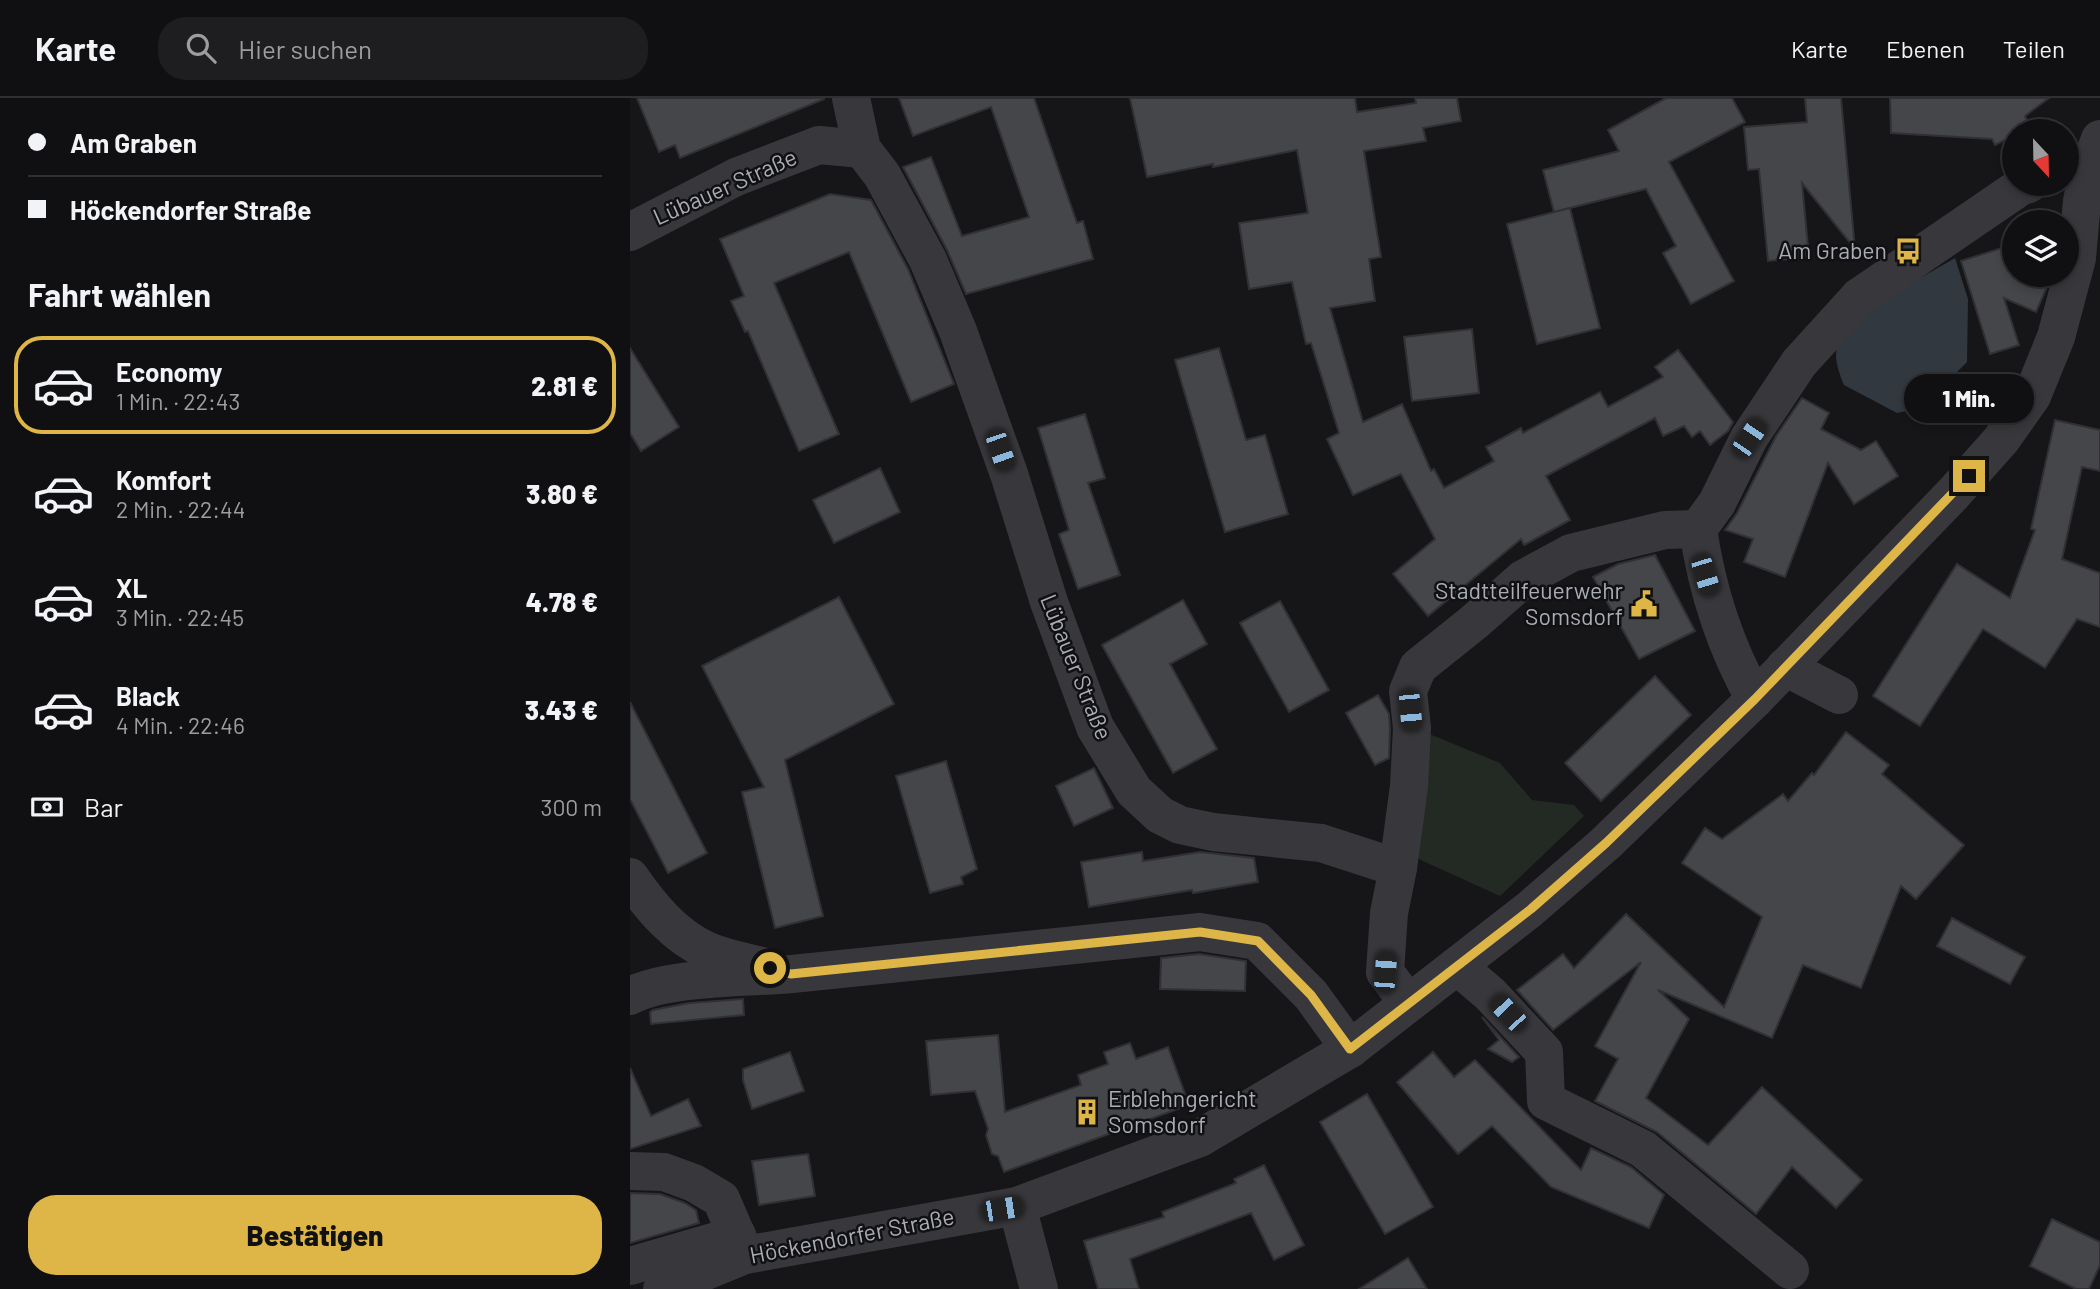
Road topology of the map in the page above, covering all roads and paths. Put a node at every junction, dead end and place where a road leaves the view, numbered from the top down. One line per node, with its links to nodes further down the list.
1 (851, 98): 2 (street, Lübauer Straße)
2 (862, 149): 5 (street, Lübauer Straße); 10 (street, Lübauer Straße)
3 (2085, 161): 7 (street, Höckendorfer Straße)
4 (2007, 196): 6 (street)
5 (630, 232)
6 (1698, 529): 9 (street); 10 (street)
7 (1785, 667): 8 (street); 9 (street, Höckendorfer Straße)
8 (1839, 695)
9 (1755, 699): 12 (street, Höckendorfer Straße)
10 (1398, 868): 15 (street)
11 (630, 877): 13 (street)
12 (1457, 966): 15 (street, Höckendorfer Straße); 21 (street)
13 (791, 974): 14 (street); 16 (street)
14 (630, 996)
15 (1408, 1003): 16 (street, Höckendorfer Straße)
16 (1350, 1049): 18 (street, Höckendorfer Straße)
17 (630, 1171): 19 (street)
18 (1017, 1206): 19 (street, Höckendorfer Straße); 23 (street)
19 (741, 1245): 20 (street); 22 (street, Höckendorfer Straße)
20 (630, 1266)
21 (1790, 1270)
22 (662, 1289)
23 (1040, 1289)

